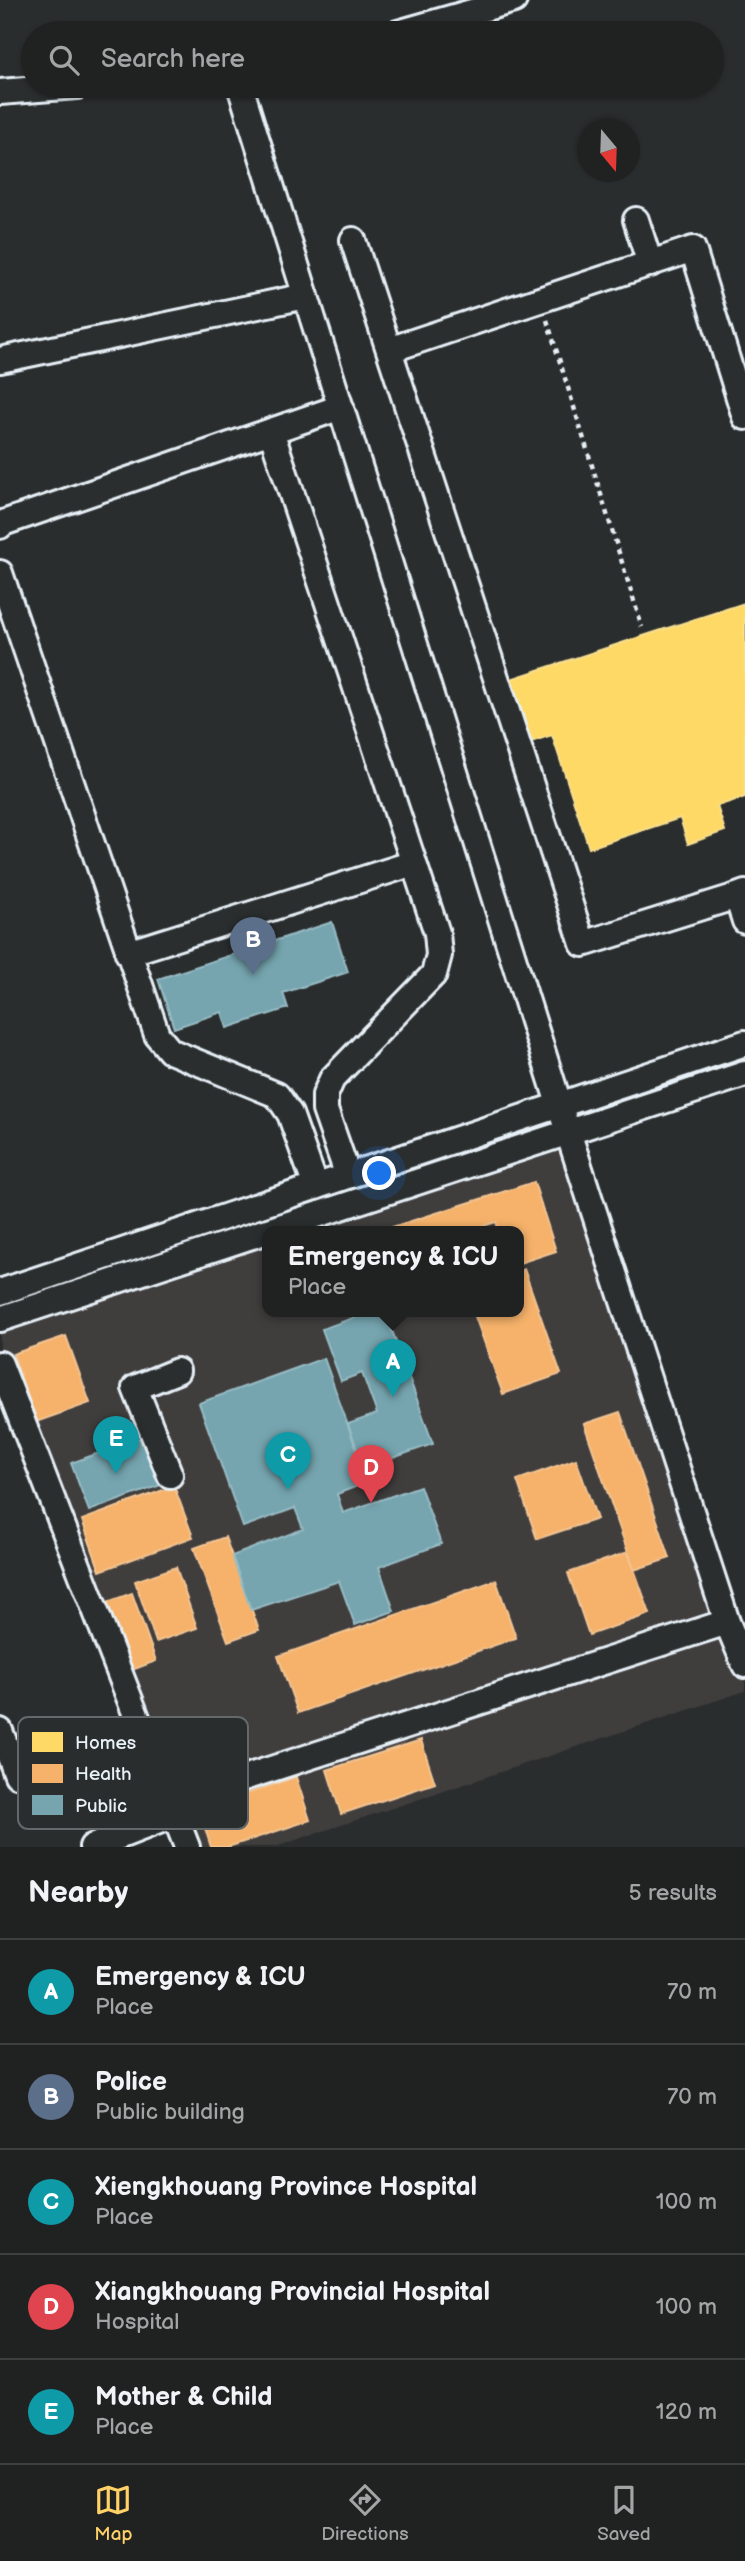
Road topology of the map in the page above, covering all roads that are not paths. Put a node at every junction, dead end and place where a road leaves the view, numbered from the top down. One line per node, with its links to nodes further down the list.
1 (514, 0): 2 (street)
2 (440, 21)
3 (21, 90): 4 (street)
4 (0, 92)
5 (244, 98): 9 (street)
6 (636, 220): 8 (street)
7 (353, 240): 10 (street)
8 (649, 264): 10 (street); 13 (street)
9 (306, 296): 11 (street); 12 (street)
10 (388, 350): 18 (street)
11 (0, 360)
12 (341, 407): 14 (street); 23 (street)
13 (745, 417)
14 (271, 431): 15 (street); 17 (street)
15 (0, 526)
16 (0, 573): 20 (street)
17 (414, 863): 20 (street); 25 (street)
18 (741, 895): 19 (street)
19 (745, 921)
20 (128, 953): 26 (street)
21 (745, 1043): 23 (street)
22 (745, 1074): 24 (street)
23 (559, 1104): 24 (street); 25 (street)
24 (569, 1132): 27 (street); 34 (street)
25 (348, 1176): 26 (street)
26 (316, 1186): 29 (street)
27 (283, 1226)
28 (262, 1233): 30 (street)
29 (0, 1292)
30 (0, 1319)
31 (0, 1364): 36 (street)
32 (177, 1371): 33 (street)
33 (170, 1475)
34 (727, 1622): 35 (street); 39 (street)
35 (745, 1665)
36 (137, 1717)
37 (0, 1731): 38 (street)
38 (17, 1775)
39 (248, 1783)
40 (129, 1829): 42 (street)
41 (180, 1829): 43 (street)
42 (92, 1847)
43 (187, 1847)

